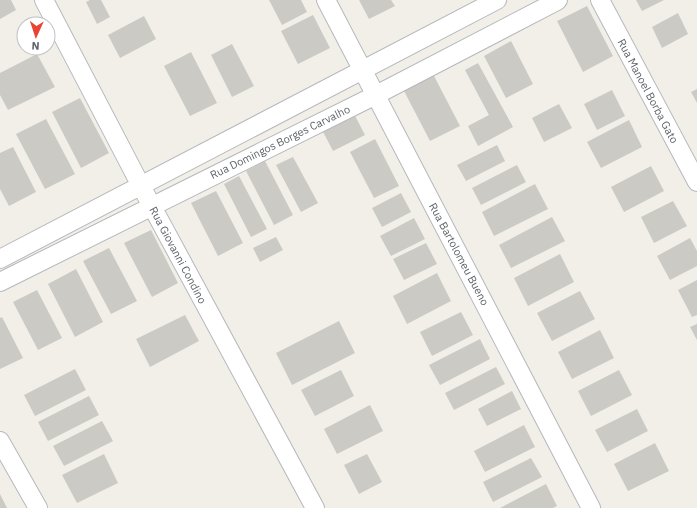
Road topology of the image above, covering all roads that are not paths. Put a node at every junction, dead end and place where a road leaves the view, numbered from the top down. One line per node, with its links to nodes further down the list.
1 (44, 0): 9 (street, Rua Giovanni Condino)
2 (326, 0): 6 (street, Rua Bartolomeu Bueno)
3 (497, 0): 6 (street)
4 (558, 0): 7 (street, Rua Domingos Borges Carvalho)
5 (600, 0): 8 (street, Rua Manoel Borba Gato)
6 (362, 69): 7 (street, Rua Bartolomeu Bueno); 9 (street)
7 (376, 95): 10 (street, Rua Domingos Borges Carvalho); 16 (street, Rua Bartolomeu Bueno)
8 (697, 182)
9 (140, 186): 10 (street, Rua Giovanni Condino); 11 (street)
10 (152, 206): 12 (street, Rua Domingos Borges Carvalho); 15 (street, Rua Giovanni Condino)
11 (0, 259)
12 (0, 282)
13 (0, 441): 14 (street)
14 (38, 508)
15 (315, 508)
16 (591, 508)

